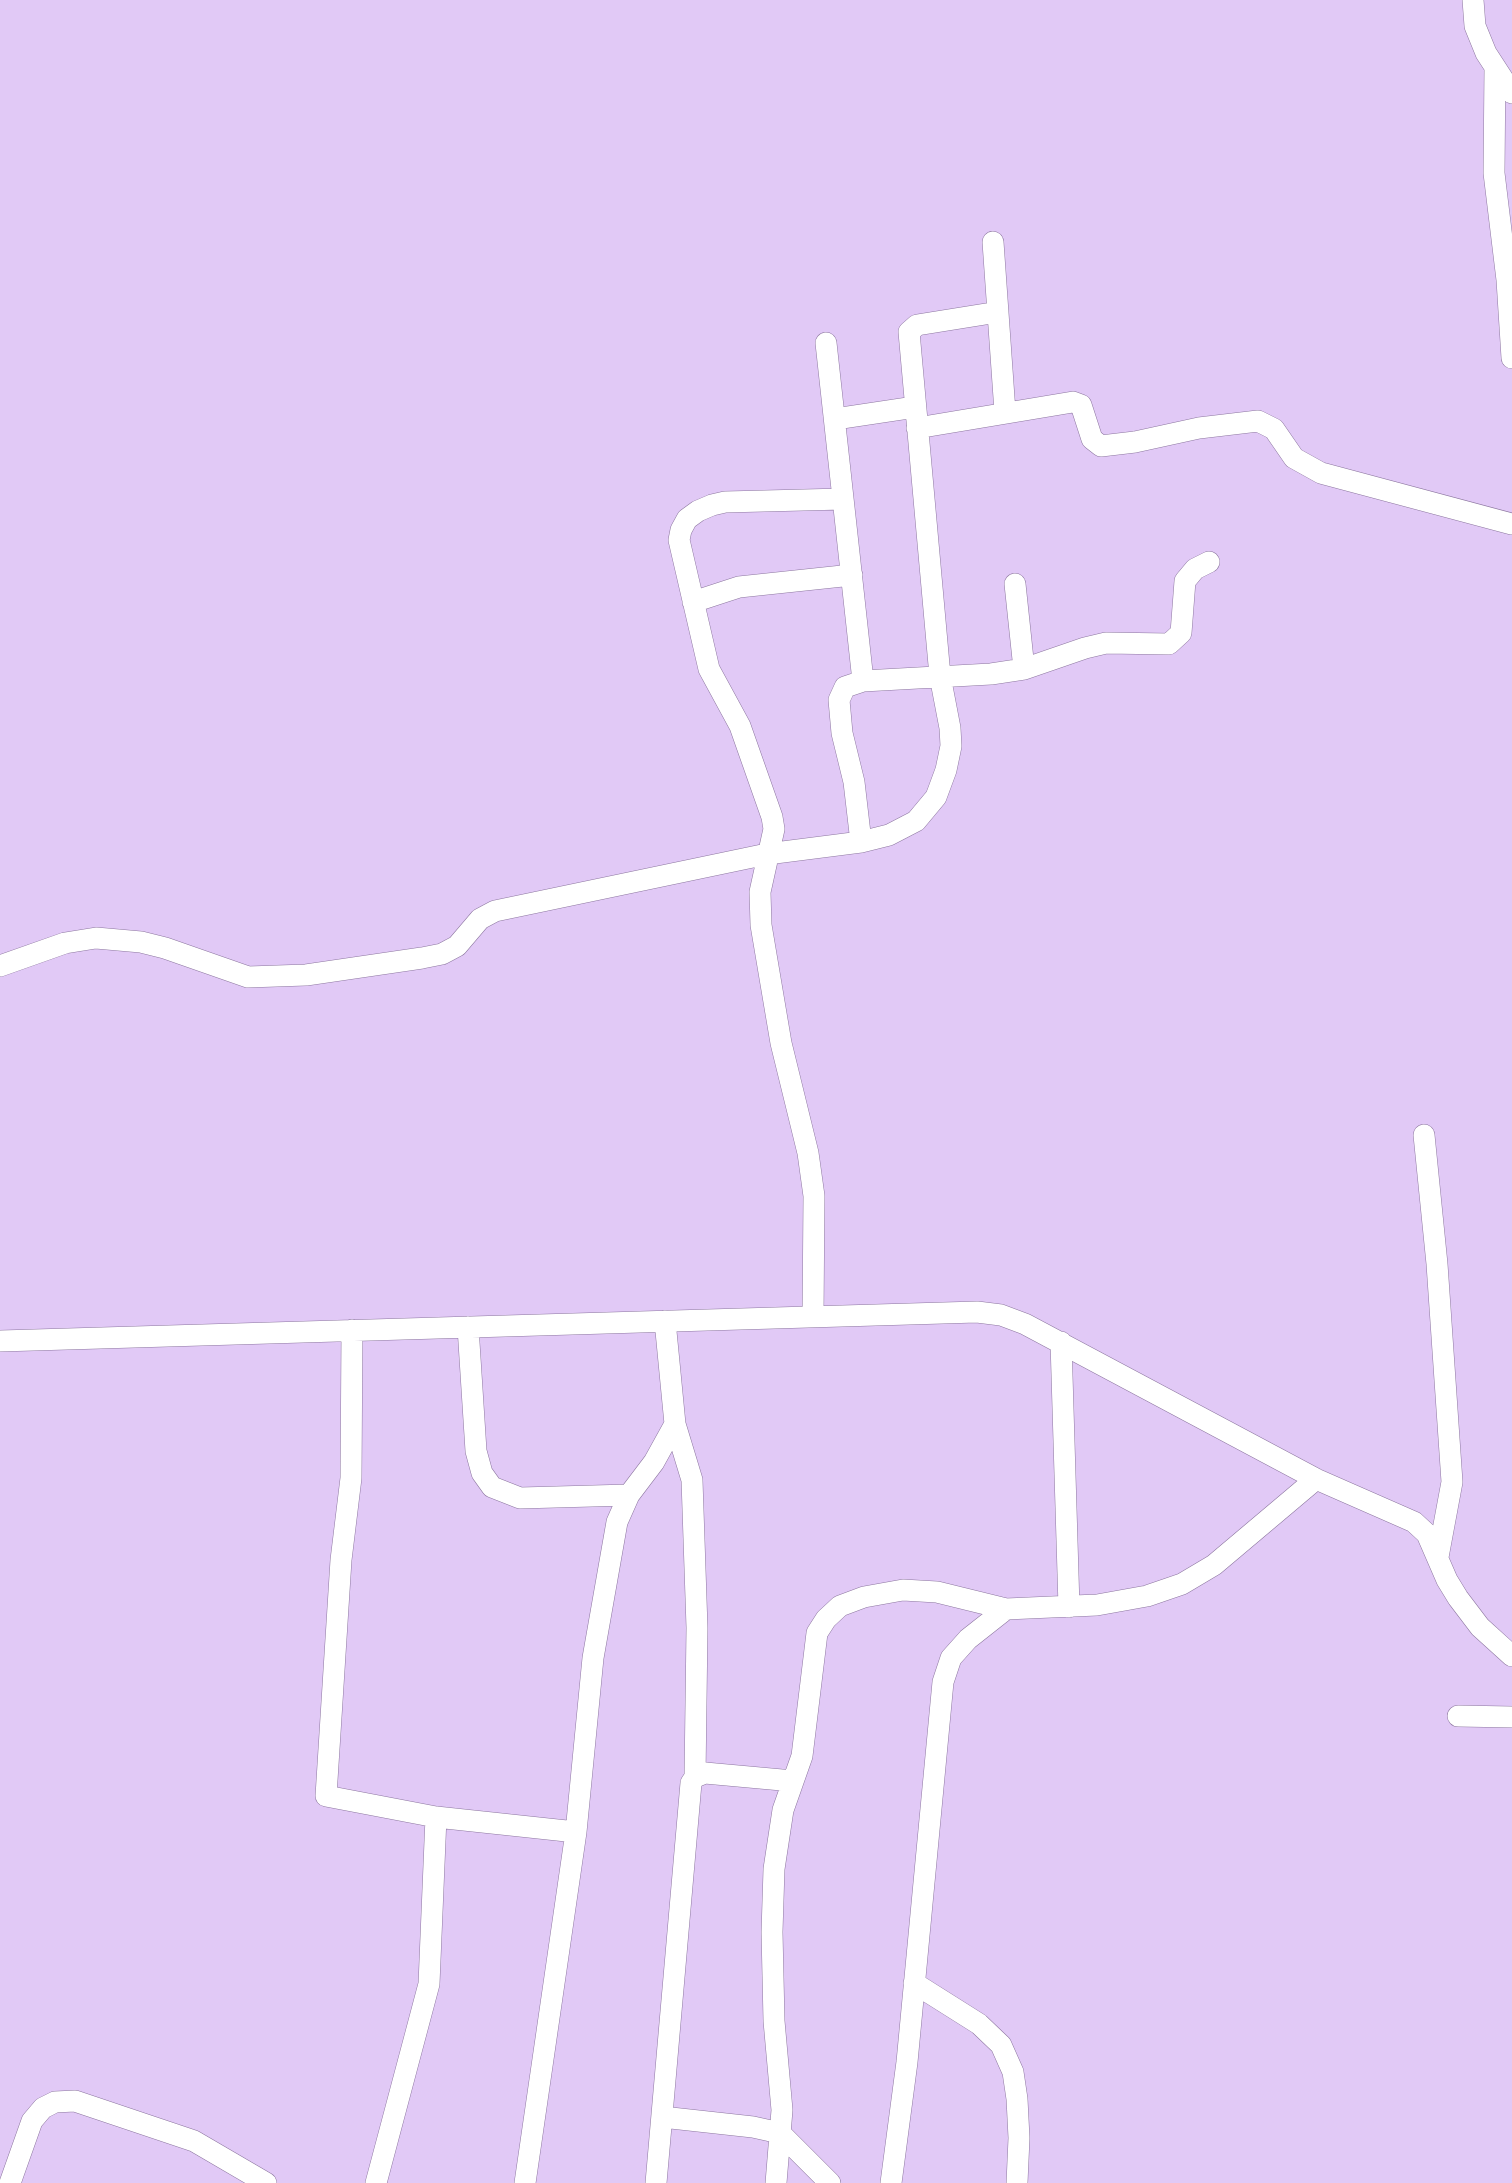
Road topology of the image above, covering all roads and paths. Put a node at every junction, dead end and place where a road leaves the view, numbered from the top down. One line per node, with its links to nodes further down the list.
1 (1473, 0): 2 (street)
2 (1495, 67): 3 (street); 7 (street)
3 (1512, 93)
4 (993, 242): 5 (street)
5 (998, 312): 8 (street); 9 (street)
6 (826, 342): 10 (street)
7 (1512, 358)
8 (1005, 412): 9 (street); 12 (street)
9 (916, 418): 10 (street); 18 (street)
10 (835, 419): 11 (street)
11 (843, 499): 14 (street); 16 (street)
12 (1512, 524)
13 (1209, 562): 17 (street)
14 (852, 575): 16 (street); 19 (street)
15 (1015, 584): 17 (street)
16 (693, 602): 21 (street)
17 (1024, 669): 18 (street)
18 (940, 676): 19 (street); 20 (street)
19 (863, 681): 20 (street)
20 (861, 842): 21 (street)
21 (767, 854): 22 (street); 24 (street)
22 (0, 966)
23 (1424, 1135): 33 (street)
24 (813, 1317): 25 (street); 29 (street)
25 (665, 1321): 26 (street); 30 (street)
26 (468, 1327): 27 (street); 32 (street)
27 (352, 1330): 28 (street); 41 (street)
28 (0, 1341)
29 (1061, 1342): 31 (street); 34 (street)
30 (675, 1424): 32 (street); 39 (street)
31 (1316, 1479): 33 (street); 34 (street)
32 (629, 1495): 42 (street)
33 (1438, 1557): 36 (street)
34 (1069, 1607): 35 (street)
35 (1005, 1609): 40 (street); 43 (street)
36 (1512, 1656)
37 (1458, 1716): 38 (street)
38 (1512, 1717)
39 (695, 1777): 40 (street); 44 (street)
40 (793, 1781): 45 (street)
41 (436, 1817): 42 (street); 48 (street)
42 (576, 1832): 49 (street)
43 (914, 1983): 53 (street); 54 (street)
44 (662, 2117): 45 (street); 50 (street)
45 (780, 2133): 51 (street); 52 (street)
46 (10, 2183): 47 (street)
47 (266, 2183)
48 (376, 2183)
49 (525, 2183)
50 (656, 2183)
51 (776, 2183)
52 (830, 2183)
53 (891, 2183)
54 (1017, 2183)

